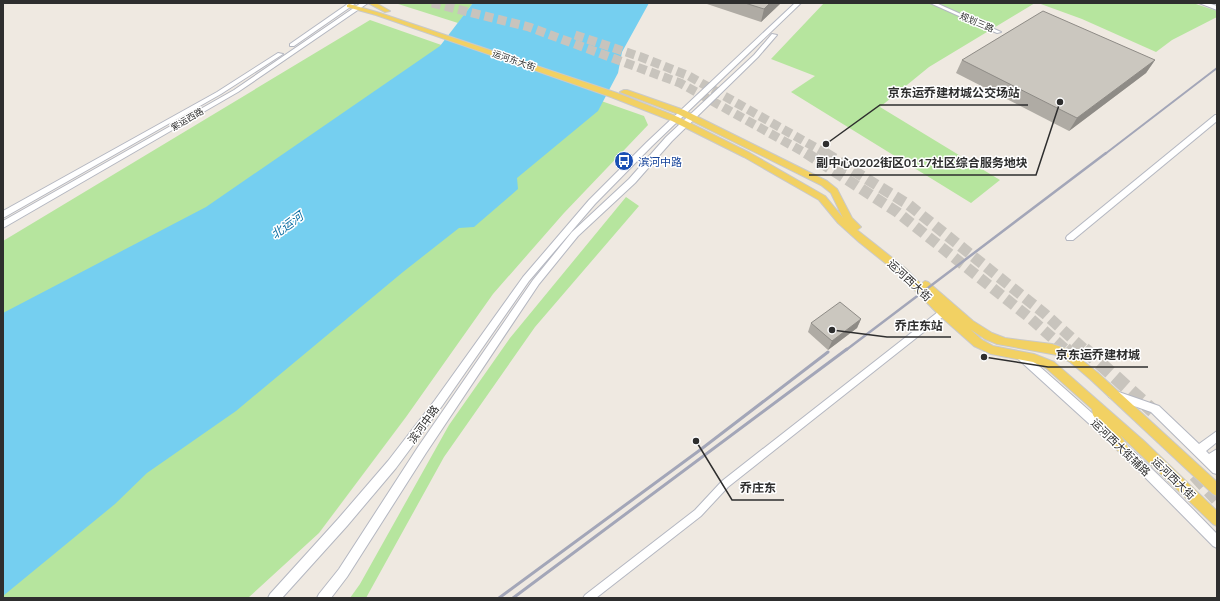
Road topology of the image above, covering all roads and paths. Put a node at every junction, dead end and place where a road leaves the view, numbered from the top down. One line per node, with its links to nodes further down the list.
1 (340, 3): 8 (main road, 运河东大街)
2 (365, 3): 8 (main road, 紫运西路)
3 (371, 3): 10 (main road, 运河东大街)
4 (798, 3): 12 (main road, 滨河中路)
5 (803, 3): 14 (main road, 滨河中路)
6 (932, 3): 11 (street, 规划三路)
7 (1202, 3): 9 (main road)
8 (354, 6): 10 (main road, 运河东大街); 15 (main road, 紫运西路); 16 (main road, 紫运西路)
9 (1217, 8)
10 (380, 11): 12 (main road, 运河东大街)
11 (1000, 32)
12 (678, 116): 14 (main road, 运河西大街); 29 (main road, 滨河中路)
13 (1217, 117): 17 (main road)
14 (688, 121): 18 (main road, 运河西大街); 18 (main road, 运河西大街); 30 (main road, 滨河中路)
15 (3, 215)
16 (3, 224)
17 (1070, 238)
18 (946, 310): 19 (main road, 运河西大街); 20 (main road, 运河西大街); 31 (street)
19 (1021, 356): 21 (main road, 运河西大街); 23 (main road, 运河西大街辅路)
20 (1113, 394): 24 (main road); 26 (main road, 运河西大街)
21 (1088, 398): 23 (main road); 27 (main road, 运河西大街)
22 (1217, 436): 24 (main road)
23 (1122, 447): 28 (main road, 运河西大街辅路)
24 (1198, 451): 25 (main road)
25 (1214, 461)
26 (1217, 490)
27 (1217, 520)
28 (1217, 542)
29 (274, 598)
30 (323, 598)
31 (588, 598)

